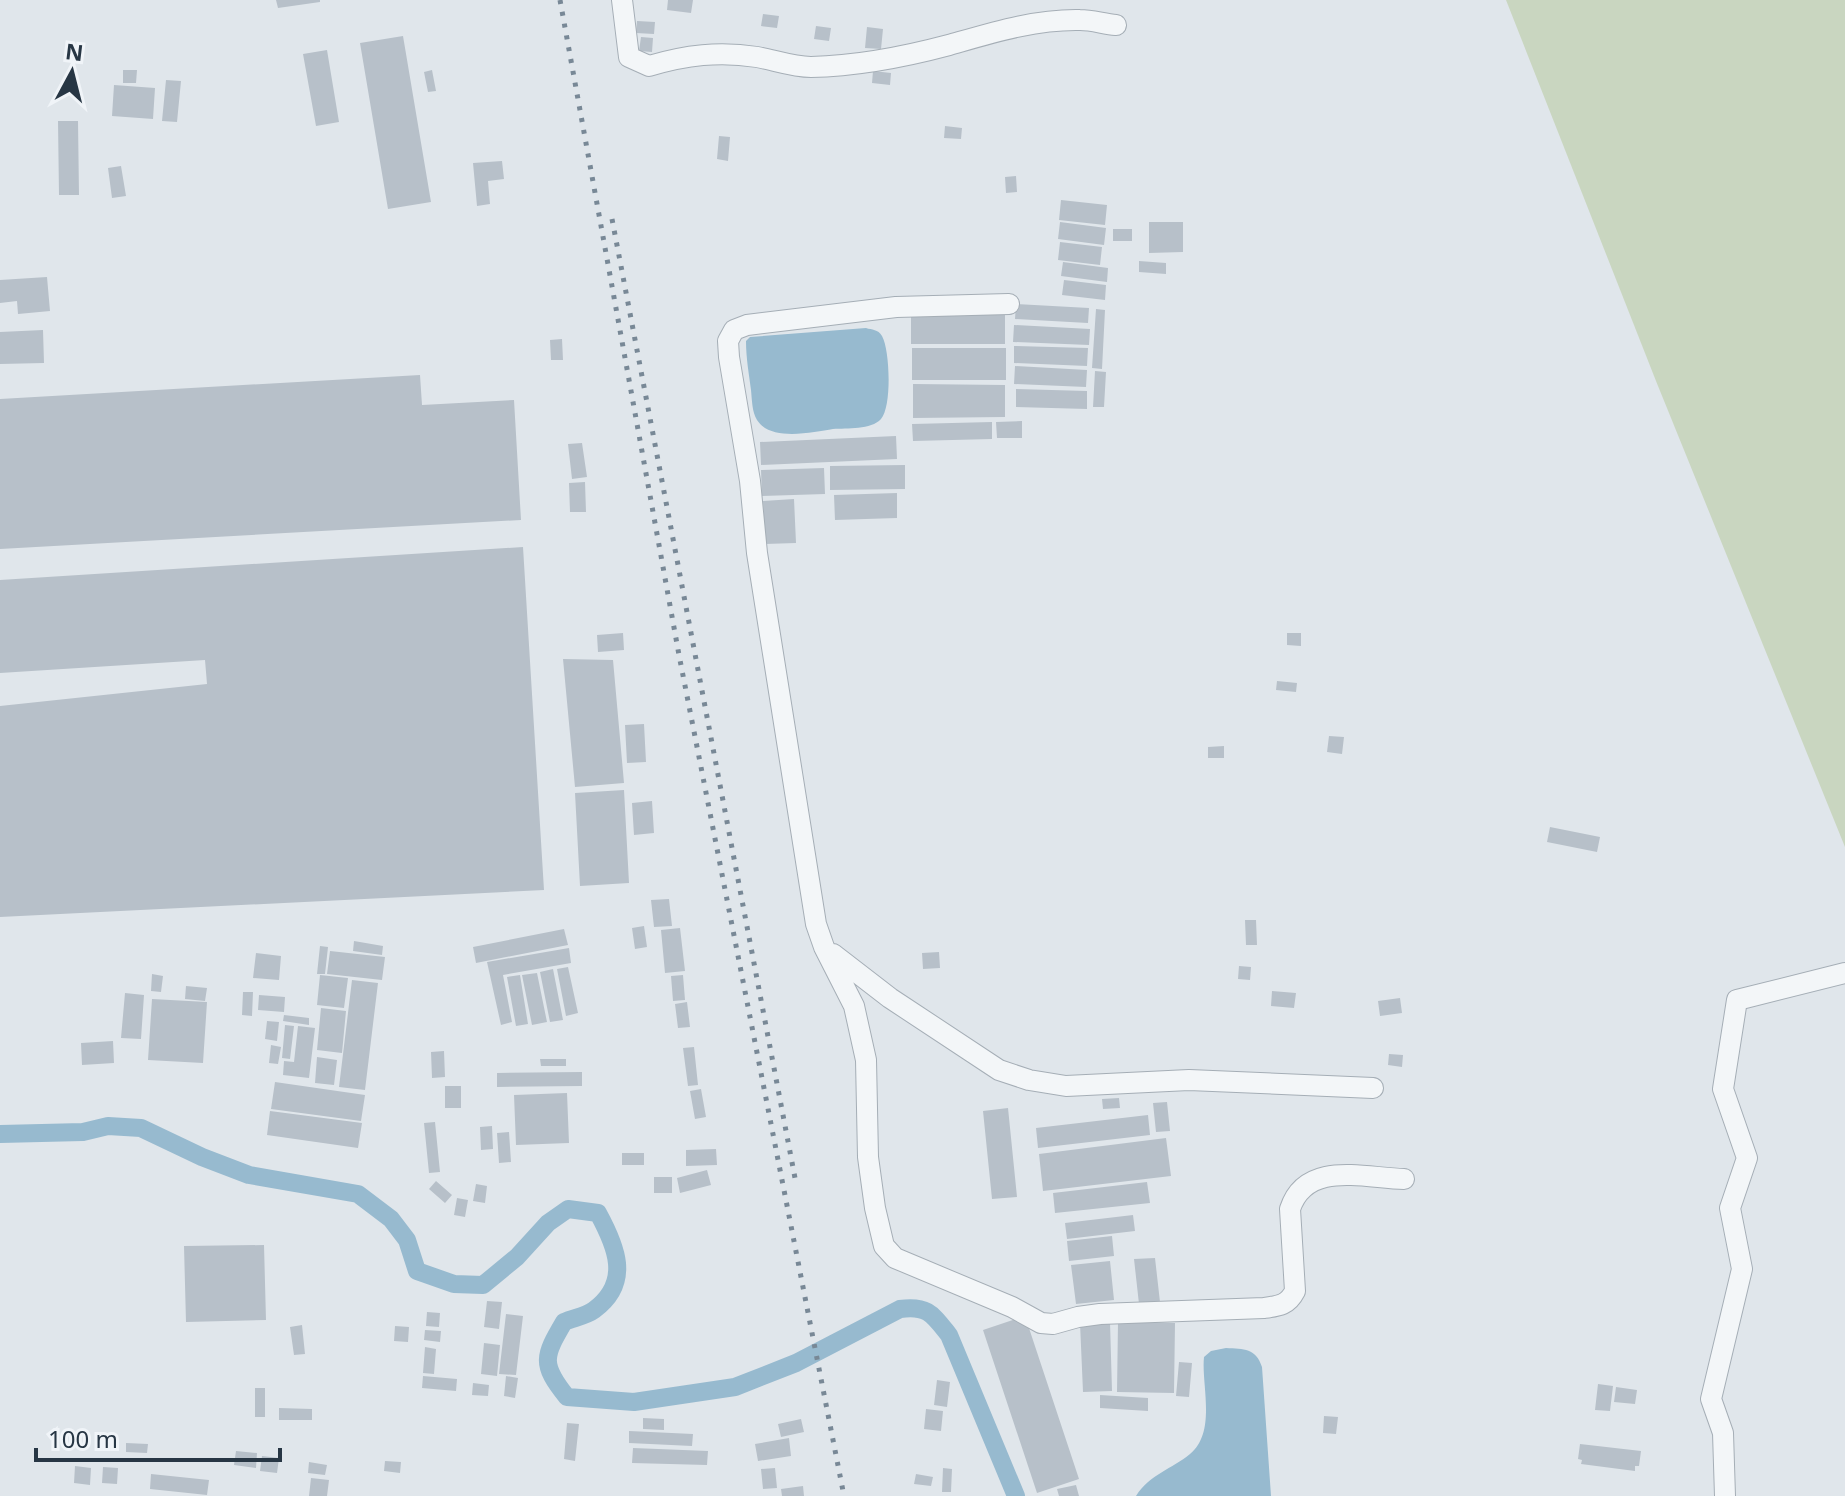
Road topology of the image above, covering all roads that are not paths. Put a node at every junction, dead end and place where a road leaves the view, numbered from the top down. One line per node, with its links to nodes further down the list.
1 (622, 0): 2 (street)
2 (1116, 25)
3 (1009, 304): 4 (street)
4 (824, 947): 6 (street); 7 (street)
5 (1845, 973): 8 (street)
6 (1373, 1088)
7 (1404, 1179)
8 (1725, 1496)

